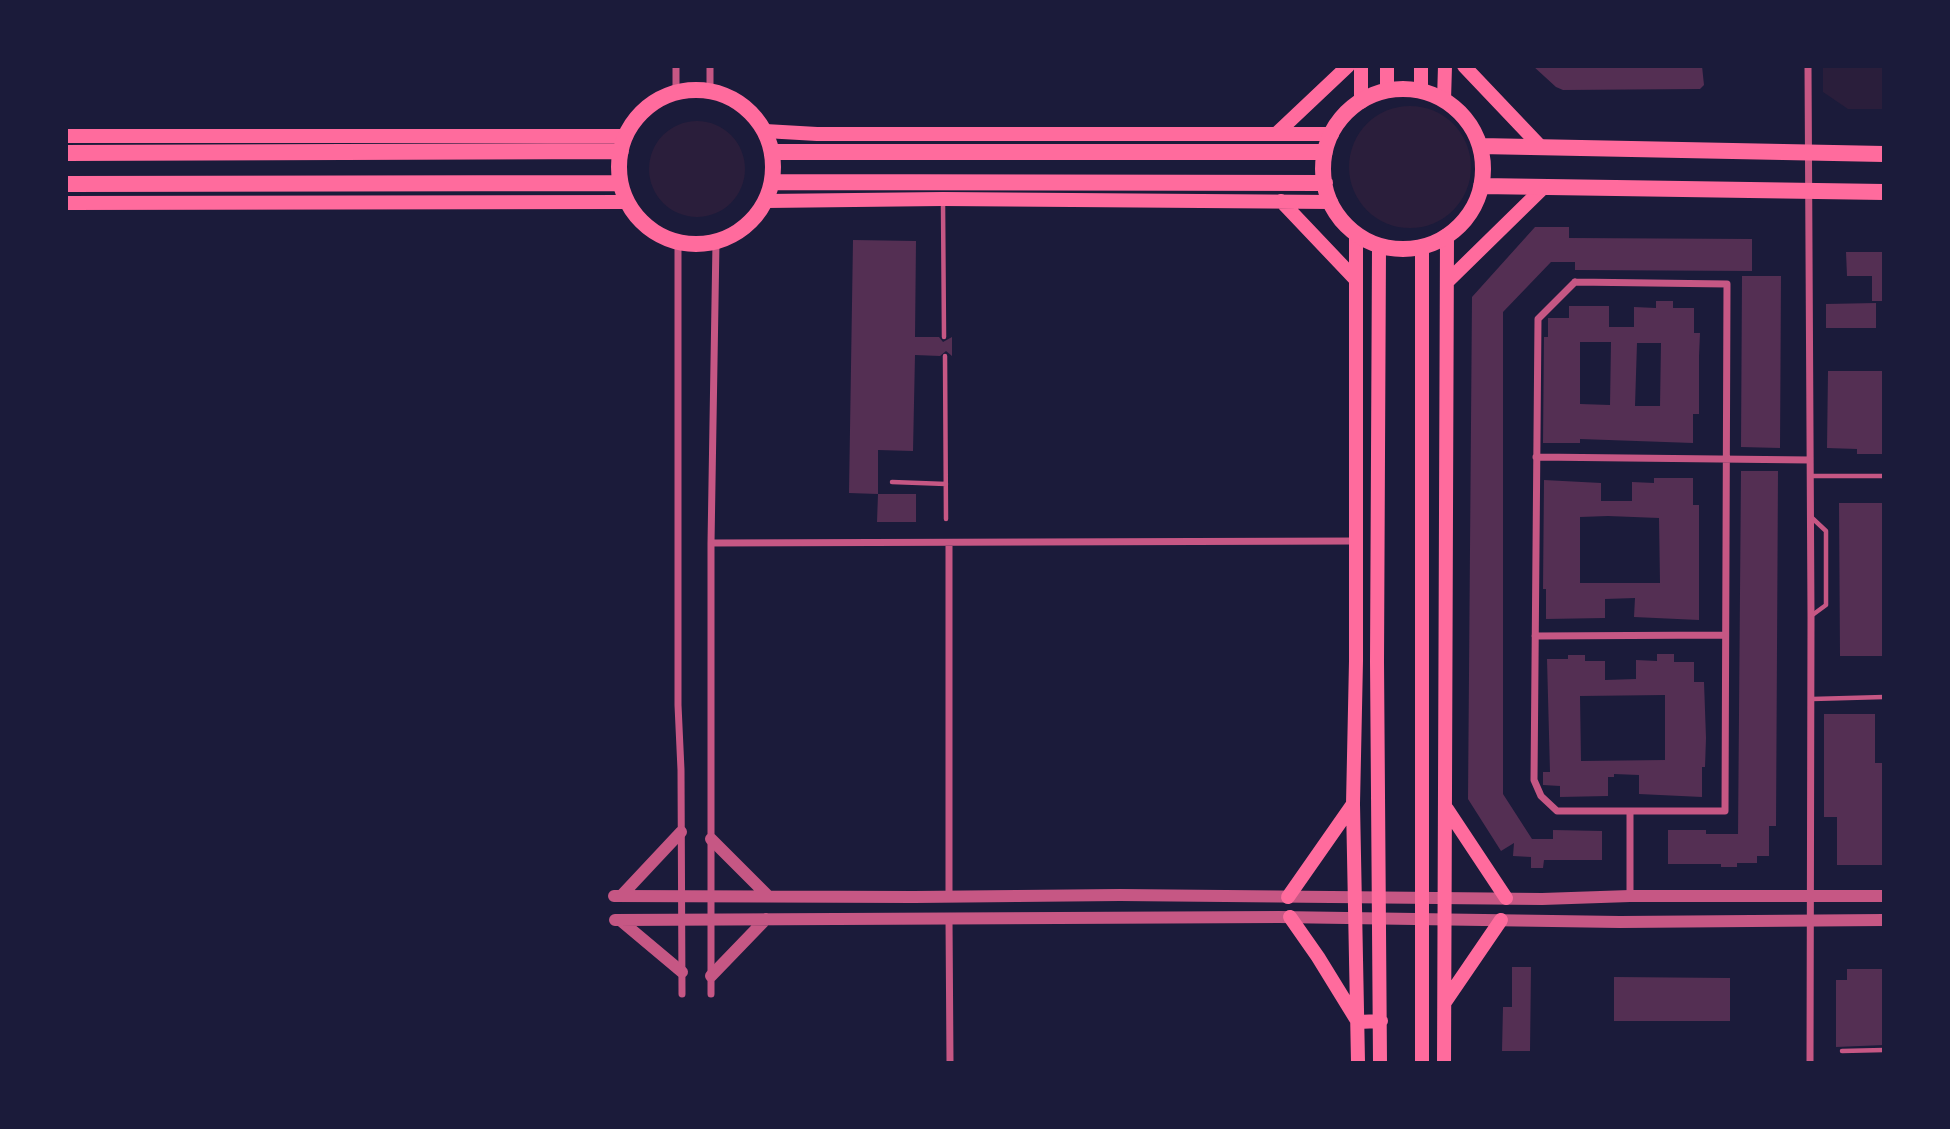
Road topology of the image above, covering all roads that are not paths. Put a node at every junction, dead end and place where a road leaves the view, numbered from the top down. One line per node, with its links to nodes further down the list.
1 (676, 66): 13 (street)
2 (710, 66): 10 (street)
3 (1348, 66): 17 (main road)
4 (1362, 66): 15 (main road)
5 (1387, 66): 11 (main road)
6 (1421, 66): 12 (main road)
7 (1444, 66): 14 (main road)
8 (1464, 66): 22 (main road)
9 (1808, 66): 26 (street)
10 (710, 91): 13 (main road); 16 (main road)
11 (1387, 91): 12 (main road); 15 (main road)
12 (1421, 91): 14 (main road)
13 (676, 92): 20 (main road)
14 (1444, 100): 21 (main road)
15 (1361, 102): 18 (main road)
16 (765, 131): 17 (main road); 23 (main road)
17 (1276, 134): 18 (main road)
18 (1332, 134): 24 (main road)
19 (66, 135): 20 (main road)
20 (623, 143): 25 (main road); 29 (main road)
21 (1480, 146): 22 (main road); 32 (main road)
22 (1540, 146): 26 (main road)
23 (772, 152): 24 (main road); 28 (main road)
24 (1325, 152): 30 (main road)
25 (66, 153)
26 (1809, 153): 27 (main road); 34 (street)
27 (1884, 154)
28 (772, 182): 30 (main road); 37 (main road)
29 (619, 183): 31 (main road); 39 (main road)
30 (1325, 183): 40 (main road)
31 (66, 184)
32 (1481, 186): 33 (main road); 43 (main road)
33 (1545, 186): 34 (main road); 49 (main road)
34 (1809, 190): 35 (main road); 54 (street)
35 (1884, 192)
36 (943, 199): 37 (main road); 38 (main road); 50 (lane)
37 (766, 201): 44 (main road)
38 (1281, 201): 40 (main road); 48 (main road)
39 (625, 202): 41 (main road); 45 (main road)
40 (1331, 202): 42 (main road)
41 (66, 203)
42 (1356, 234): 46 (main road); 48 (main road)
43 (1447, 235): 47 (main road); 49 (main road)
44 (716, 242): 45 (main road); 62 (street)
45 (678, 243): 75 (street)
46 (1379, 247): 47 (main road); 68 (main road)
47 (1422, 247): 72 (main road)
48 (1356, 280): 61 (main road)
49 (1447, 282): 73 (main road)
50 (944, 337)
51 (944, 356): 58 (lane)
52 (1536, 457): 53 (street); 53 (street); 66 (street)
53 (1726, 459): 54 (street); 65 (street)
54 (1810, 460): 55 (street)
55 (1810, 476): 56 (lane); 59 (street)
56 (1884, 476)
57 (892, 482): 58 (lane)
58 (946, 484): 60 (lane)
59 (1810, 516): 64 (street); 64 (lane)
60 (946, 519)
61 (1356, 541): 63 (street); 67 (main road)
62 (711, 543): 63 (street); 76 (street)
63 (949, 544): 80 (street)
64 (1811, 617): 70 (street)
65 (1726, 635): 66 (street); 74 (street)
66 (1535, 636): 74 (street)
67 (1356, 661): 68 (main road); 71 (main road)
68 (1377, 661): 86 (main road)
69 (1884, 697): 70 (lane)
70 (1811, 699): 82 (street)
71 (1353, 804): 84 (main road); 85 (main road)
72 (1422, 808): 73 (main road); 87 (main road)
73 (1446, 808): 88 (main road); 89 (main road)
74 (1630, 812): 81 (street)
75 (681, 832): 77 (street); 77 (street)
76 (711, 839): 78 (street); 79 (street)
77 (681, 896): 78 (street); 92 (street)
78 (711, 896): 79 (street); 93 (street)
79 (768, 896): 80 (street)
80 (949, 896): 84 (street)
81 (1630, 896): 82 (street); 89 (street)
82 (1811, 896): 83 (street); 96 (street)
83 (1884, 896)
84 (1288, 897): 85 (street)
85 (1356, 897): 86 (street); 91 (main road)
86 (1381, 897): 87 (street); 104 (main road)
87 (1422, 897): 88 (street); 111 (main road)
88 (1446, 898): 89 (street); 103 (main road)
89 (1506, 898)
90 (1285, 917): 91 (street); 95 (street); 105 (main road)
91 (1356, 918): 97 (street); 105 (main road)
92 (681, 919): 93 (street); 99 (street); 99 (street)
93 (711, 919): 94 (street); 100 (street)
94 (766, 919): 95 (street); 100 (street)
95 (949, 919): 108 (street)
96 (1811, 919): 97 (street); 98 (street); 113 (street)
97 (1501, 920): 103 (main road)
98 (1884, 920)
99 (682, 972): 101 (street)
100 (710, 976): 102 (street)
101 (682, 994)
102 (710, 994)
103 (1445, 1003): 112 (main road)
104 (1381, 1021): 105 (main road); 110 (main road)
105 (1358, 1022): 109 (main road)
106 (1842, 1051): 107 (lane)
107 (1884, 1051)
108 (950, 1062)
109 (1358, 1062)
110 (1380, 1062)
111 (1422, 1062)
112 (1444, 1062)
113 (1810, 1062)

